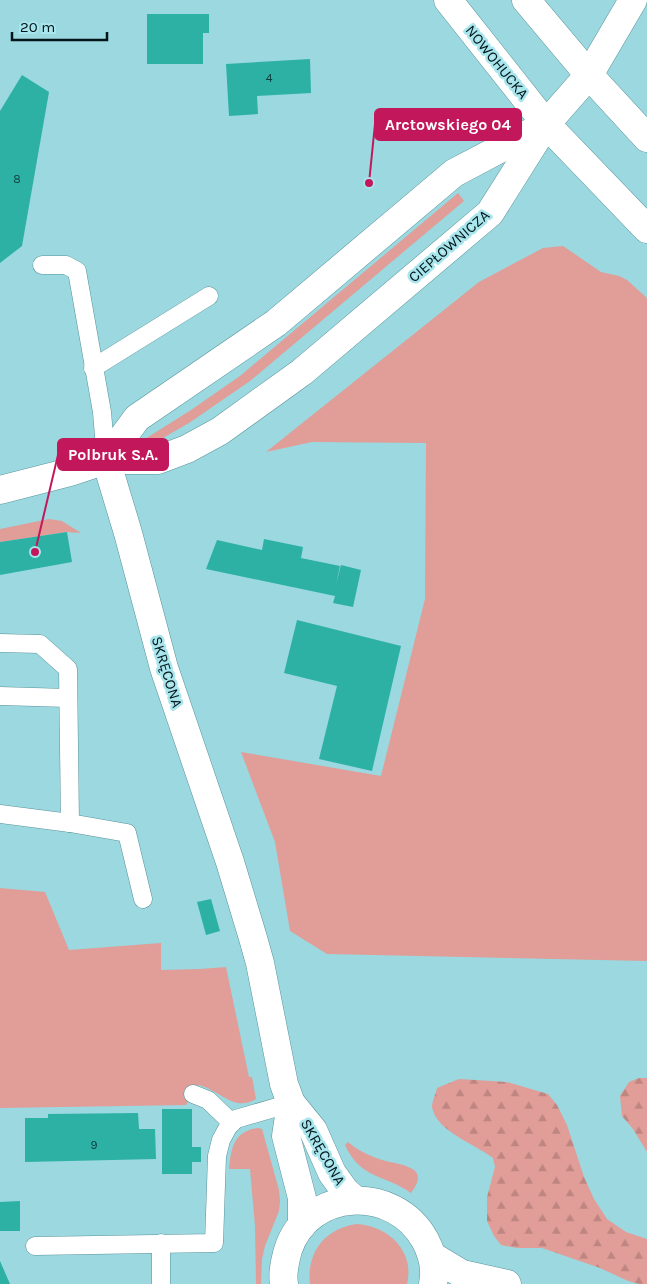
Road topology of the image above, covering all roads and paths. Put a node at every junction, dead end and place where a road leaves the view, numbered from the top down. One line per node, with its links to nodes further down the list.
1 (448, 0): 5 (street, NOWOHUCKA)
2 (526, 0): 4 (street)
3 (633, 0): 4 (street)
4 (589, 75): 5 (street); 6 (street)
5 (546, 124): 7 (street, NOWOHUCKA); 11 (street); 11 (street, CIEPŁOWNICZA)
6 (647, 138)
7 (647, 230)
8 (42, 265): 10 (lane, SKRĘCONA)
9 (209, 296): 10 (lane)
10 (93, 368): 11 (lane, SKRĘCONA)
11 (106, 460): 12 (street, CIEPŁOWNICZA); 19 (street, SKRĘCONA)
12 (0, 490)
13 (0, 643): 15 (lane)
14 (0, 696): 15 (lane)
15 (68, 698): 17 (lane)
16 (0, 814): 17 (lane)
17 (70, 823): 18 (lane)
18 (143, 899)
19 (288, 1093): 21 (lane); 22 (street, SKRĘCONA); 23 (street, SKRĘCONA)
20 (193, 1094): 21 (lane)
21 (232, 1123): 24 (lane)
22 (355, 1200): 23 (street); 26 (street)
23 (302, 1225): 28 (street)
24 (160, 1243): 25 (lane); 27 (lane)
25 (35, 1246)
26 (432, 1256): 29 (street); 30 (street)
27 (161, 1284)
28 (284, 1284)
29 (433, 1284)
30 (508, 1284)

